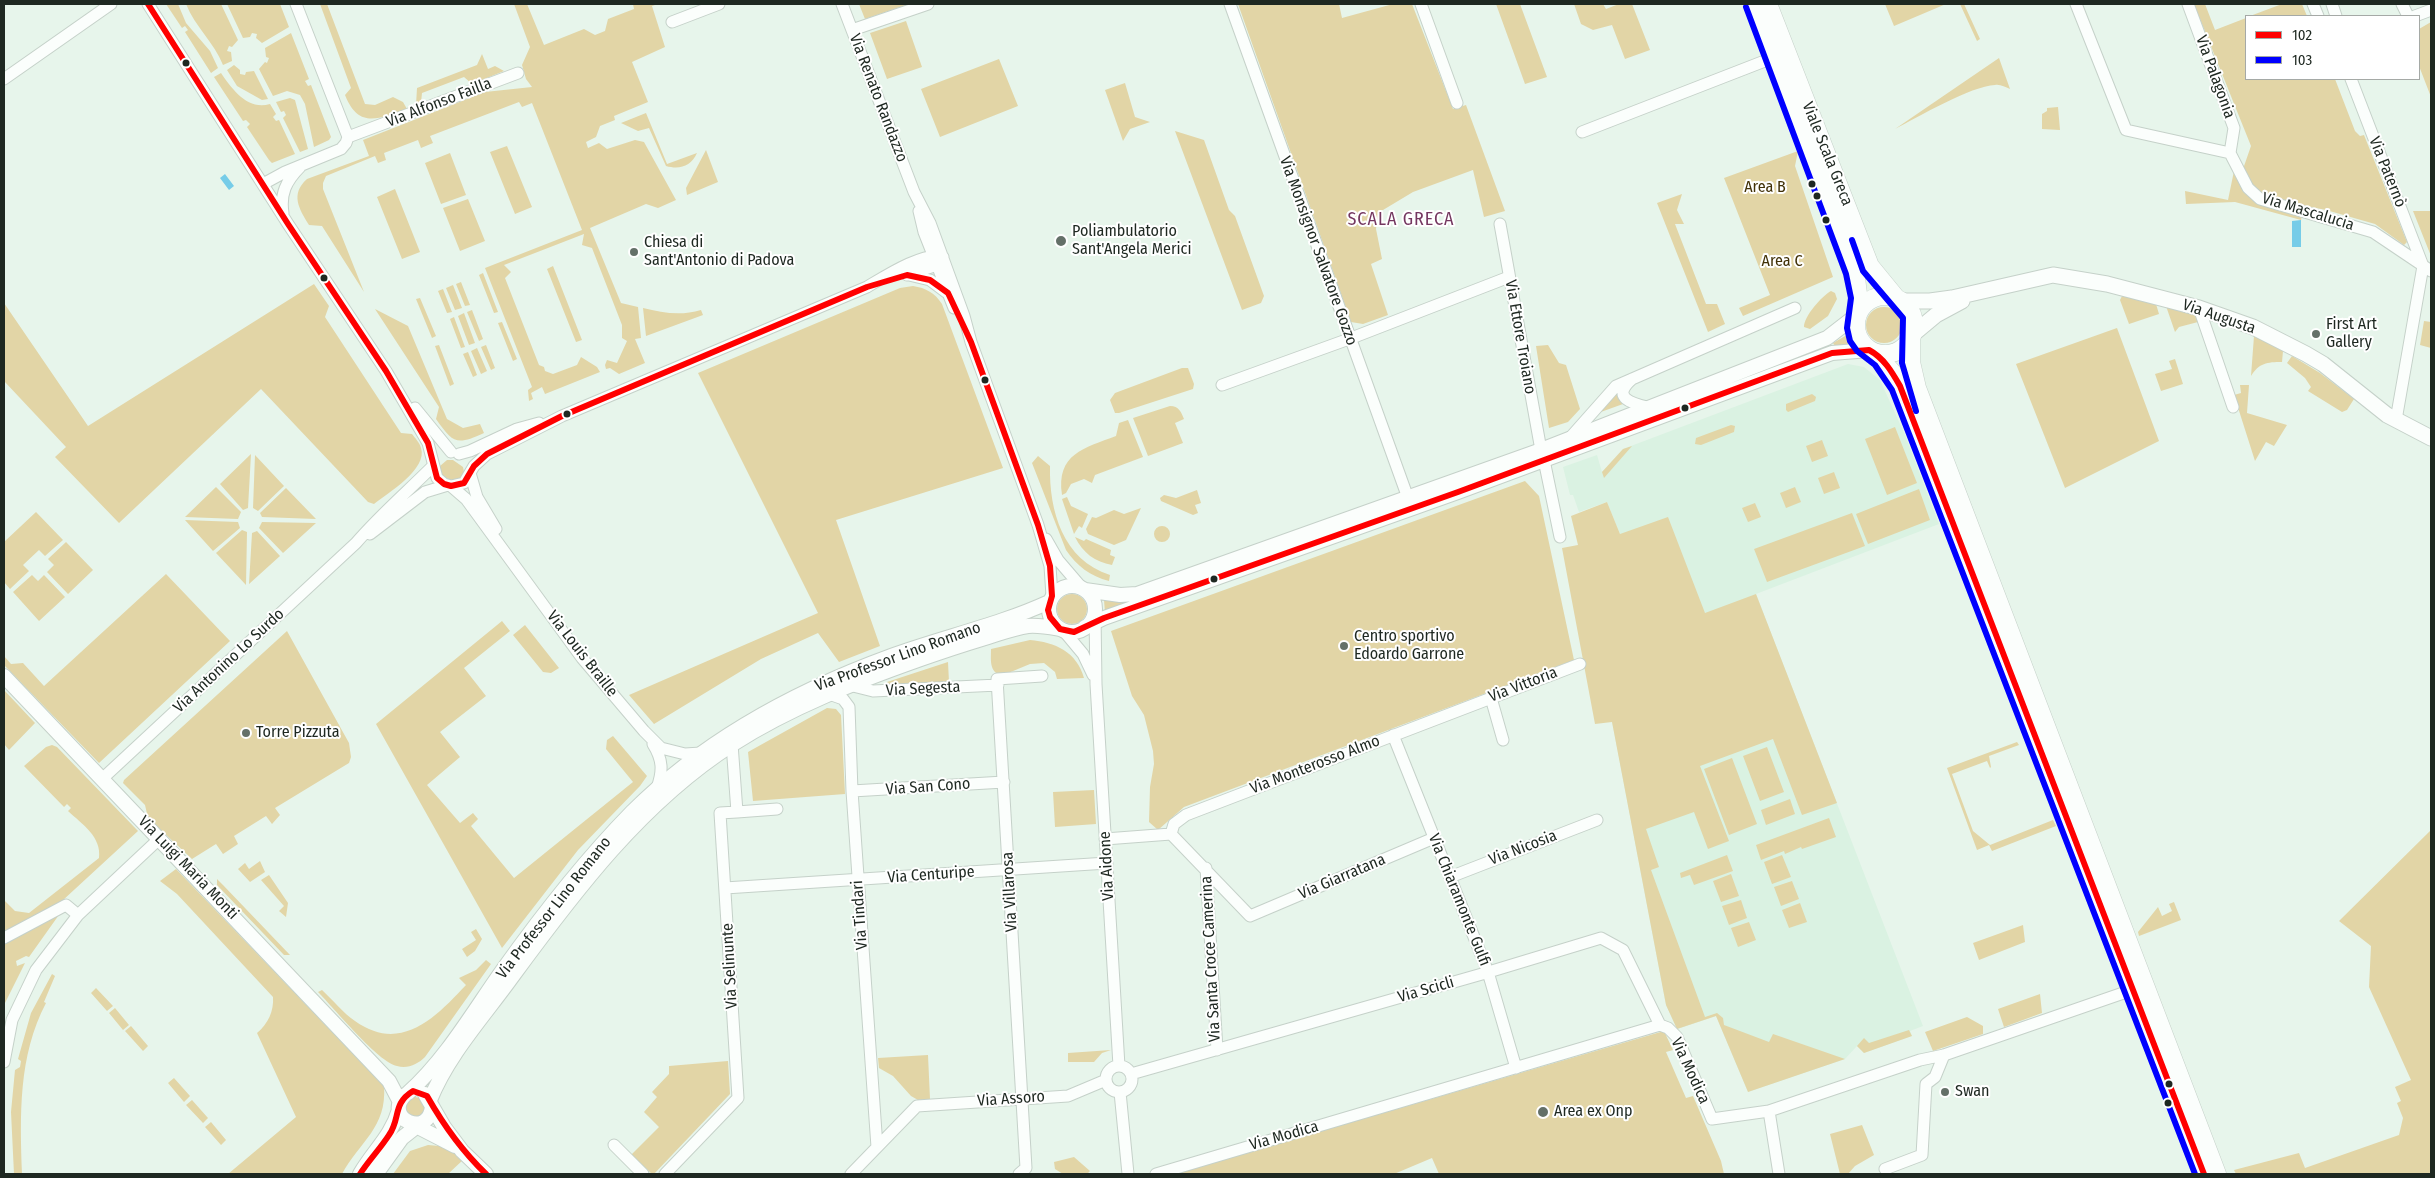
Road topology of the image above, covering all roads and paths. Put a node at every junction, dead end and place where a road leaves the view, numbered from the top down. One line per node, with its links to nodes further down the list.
1 (111, 4): 19 (street)
2 (148, 4): 26 (street)
3 (296, 4): 23 (street)
4 (719, 4): 15 (street)
5 (842, 4): 16 (street, Via Renato Randazzo)
6 (928, 4): 16 (street)
7 (1230, 4): 44 (street, Via Monsignor Salvatore Gozzo)
8 (1422, 4): 21 (street)
9 (1754, 4): 17 (main road, Viale Scala Greca)
10 (1768, 4): 38 (main road, Viale Scala Greca)
11 (2076, 4): 24 (street)
12 (2188, 4): 24 (street, Via Palagonia)
13 (2431, 10): 14 (street)
14 (2418, 15)
15 (672, 22)
16 (852, 30): 27 (street, Via Renato Randazzo)
17 (1775, 57): 22 (street); 31 (main road, Viale Scala Greca)
18 (518, 73): 23 (street, Via Alfonso Failla)
19 (4, 79)
20 (2351, 80): 33 (street, Via Paternò)
21 (1457, 103)
22 (1582, 132)
23 (348, 137): 25 (street)
24 (2230, 153): 33 (street, Via Mascalucia)
25 (302, 165): 26 (street); 28 (street)
26 (263, 184): 28 (street)
27 (914, 192): 30 (street); 32 (street)
28 (283, 215): 47 (street)
29 (1500, 224): 35 (street, Via Ettore Troiano)
30 (924, 232): 32 (street); 34 (street)
31 (1840, 237): 41 (main road, Viale Scala Greca); 42 (street)
32 (938, 259): 34 (street); 37 (street); 45 (street)
33 (2427, 268): 53 (street)
34 (908, 270): 37 (street); 52 (street)
35 (1509, 276): 44 (street); 57 (street, Via Ettore Troiano)
36 (1980, 292): 38 (main road); 40 (main road, Via Augusta); 43 (main road)
37 (948, 293): 45 (street)
38 (1898, 300): 41 (main road); 43 (main road)
39 (1795, 308): 48 (street)
40 (2199, 308): 50 (street); 53 (main road, Via Augusta)
41 (1859, 312): 42 (street); 46 (main road)
42 (1835, 331): 51 (street)
43 (1911, 337): 46 (main road); 135 (main road)
44 (1350, 339): 49 (street); 61 (street, Via Monsignor Salvatore Gozzo)
45 (971, 342): 62 (street)
46 (1872, 351): 57 (street); 104 (main road)
47 (386, 371): 56 (street); 58 (street)
48 (1634, 377): 51 (street); 55 (street)
49 (1222, 385)
50 (2233, 407)
51 (1651, 408): 55 (street)
52 (562, 416): 56 (street); 59 (street)
53 (2396, 420): 54 (main road, Via Augusta)
54 (2431, 438)
55 (1569, 439): 57 (street)
56 (455, 453): 58 (street); 59 (street)
57 (1543, 455): 61 (street); 63 (street, Via Ettore Troiano); 68 (street)
58 (433, 465): 60 (street); 64 (street)
59 (471, 471): 60 (street); 65 (street)
60 (449, 485): 64 (street); 65 (street)
61 (1408, 498): 66 (street)
62 (1038, 525): 66 (street); 67 (street)
63 (1560, 537)
64 (356, 543): 84 (street, Via Antonino Lo Surdo)
65 (522, 576): 79 (street, Via Louis Braille)
66 (1084, 589): 67 (street); 68 (street)
67 (1051, 599): 69 (street); 83 (street, Via Professor Lino Romano)
68 (1092, 621): 69 (street); 73 (street, Via Aidone)
69 (1062, 630): 73 (street); 74 (street, Via Professor Lino Romano)
70 (1580, 664): 77 (street, Via Vittoria)
71 (4, 676): 84 (street, Via Luigi Maria Monti)
72 (1042, 676): 75 (street, Via Segesta)
73 (1096, 684): 94 (street, Via Aidone)
74 (849, 685): 75 (street, Via Segesta); 76 (street, Via Professor Lino Romano)
75 (998, 685): 85 (street, Via Villarosa)
76 (829, 694): 82 (street, Via Professor Lino Romano); 87 (street, Via Tindari)
77 (1490, 698): 78 (street, Via Vittoria); 81 (street)
78 (1467, 707): 80 (street, Via Monterosso Almo)
79 (644, 730): 83 (street); 86 (street)
80 (1393, 735): 91 (street, Via Monterosso Almo); 92 (street, Via Chiaramonte Gulfi)
81 (1503, 740)
82 (732, 744): 89 (street); 116 (street, Via Professor Lino Romano)
83 (701, 753): 86 (street, Via Professor Lino Romano)
84 (102, 779): 93 (street, Via Luigi Maria Monti)
85 (1004, 782): 87 (street, Via San Cono); 97 (street, Via Villarosa)
86 (657, 788): 114 (street, Via Professor Lino Romano)
87 (852, 791): 99 (street, Via Tindari)
88 (777, 809): 89 (street)
89 (737, 812): 100 (street, Via Selinunte)
90 (1597, 820): 98 (street, Via Nicosia)
91 (1171, 834): 94 (street); 96 (street)
92 (1434, 838): 96 (street, Via Giarratana); 98 (street, Via Chiaramonte Gulfi)
93 (159, 839): 101 (street); 114 (street, Via Luigi Maria Monti)
94 (1105, 839): 95 (street, Via Aidone)
95 (1107, 863): 97 (street, Via Centuripe); 109 (street, Via Aidone)
96 (1206, 868): 106 (street, Via Santa Croce Camerina)
97 (1009, 869): 99 (street, Via Centuripe); 115 (street, Via Villarosa)
98 (1450, 877): 103 (street, Via Chiaramonte Gulfi)
99 (858, 880): 100 (street, Via Centuripe); 120 (street, Via Tindari)
100 (726, 888): 128 (street, Via Selinunte)
101 (78, 915): 102 (street); 108 (street)
102 (4, 938)
103 (1488, 972): 105 (street, Via Scicli); 106 (street, Via Scicli); 110 (street, Via Chiaramonte Gulfi)
104 (2132, 990): 107 (street, Via Modica); 134 (main road)
105 (1660, 1025): 110 (street, Via Modica); 117 (street, Via Modica)
106 (1217, 1050): 111 (street, Via Scicli)
107 (1944, 1055): 117 (street, Via Modica); 122 (street)
108 (4, 1062)
109 (1119, 1066): 111 (street); 112 (street)
110 (1516, 1068): 132 (street, Via Modica)
111 (1131, 1074): 113 (street)
112 (1106, 1080): 113 (street); 115 (street, Via Assoro)
113 (1120, 1092): 123 (street)
114 (408, 1097): 116 (street); 118 (street); 124 (street)
115 (1022, 1099): 120 (street, Via Assoro); 130 (street, Via Villarosa)
116 (431, 1103): 118 (street, Via Professor Lino Romano); 121 (street)
117 (1769, 1111): 133 (street)
118 (417, 1124): 121 (street); 125 (street, Via Professor Lino Romano)
119 (614, 1145): 127 (street)
120 (876, 1147): 129 (street)
121 (462, 1151): 126 (street)
122 (1885, 1169)
123 (1128, 1173): 131 (street)
124 (360, 1174)
125 (376, 1174)
126 (486, 1174)
127 (644, 1174)
128 (665, 1174)
129 (851, 1174)
130 (1019, 1174)
131 (1140, 1174)
132 (1154, 1174)
133 (1779, 1174)
134 (2204, 1174)
135 (2217, 1174)

